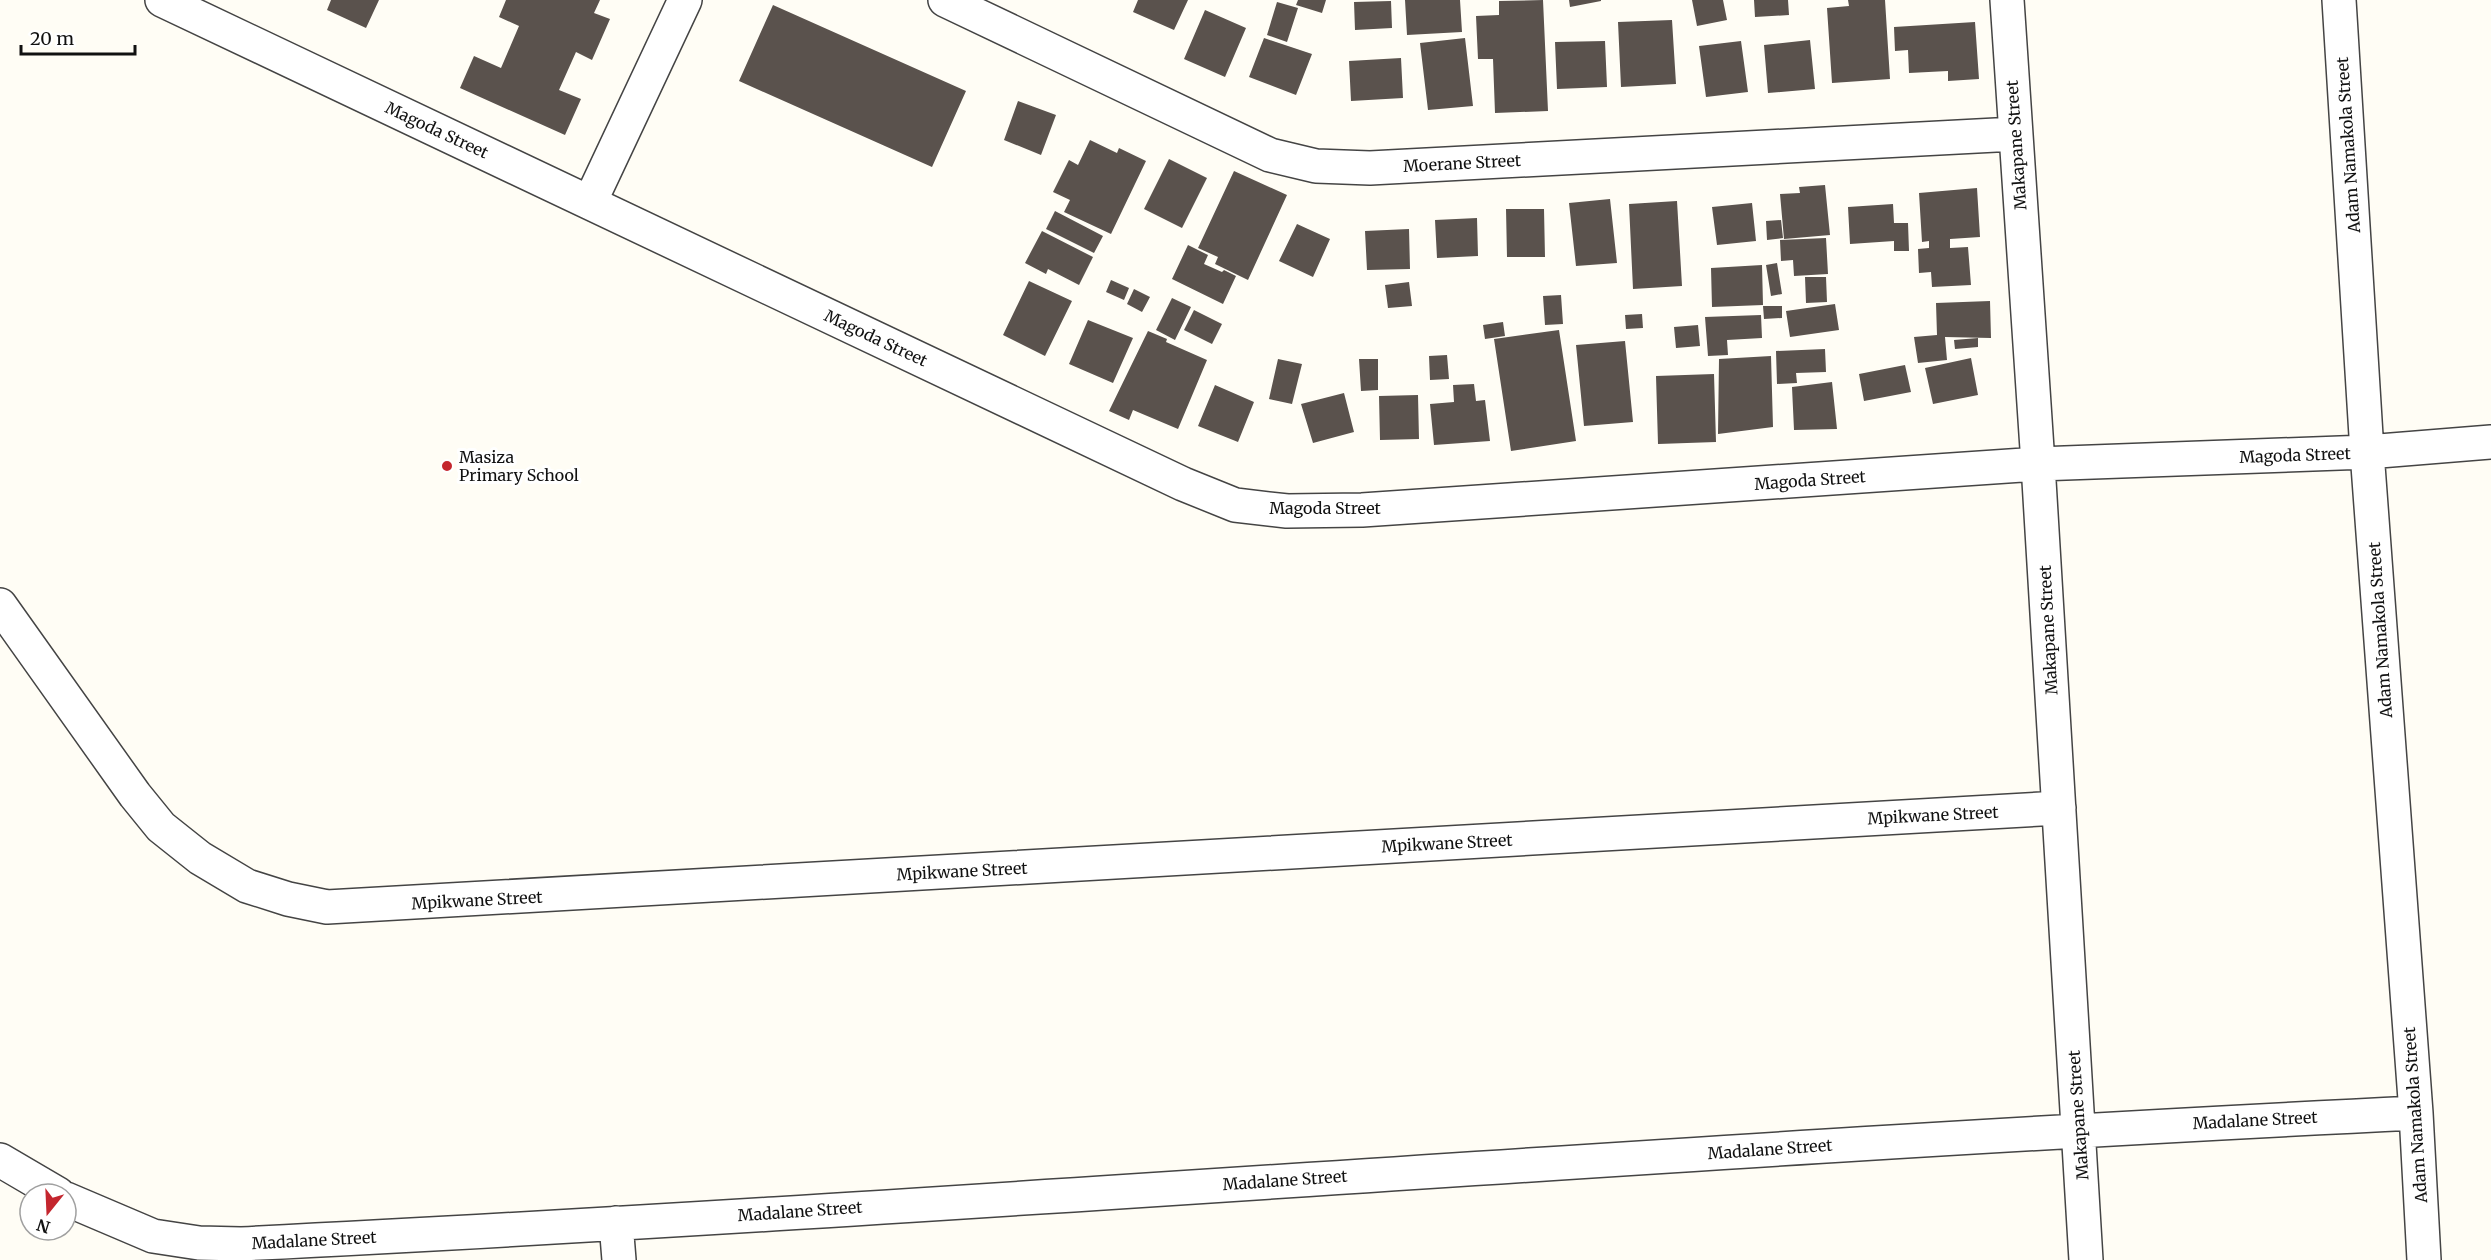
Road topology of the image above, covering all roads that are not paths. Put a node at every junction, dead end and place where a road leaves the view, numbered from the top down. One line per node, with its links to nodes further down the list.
1 (162, 0): 7 (street, Magoda Street)
2 (685, 0): 7 (street)
3 (945, 0): 6 (street, Moerane Street)
4 (2007, 0): 6 (street, Makapane Street)
5 (2339, 0): 9 (street, Adam Namakola Street)
6 (2015, 134): 10 (street, Makapane Street)
7 (590, 202): 10 (street, Magoda Street)
8 (2491, 442): 9 (street, Magoda Street)
9 (2367, 452): 10 (street, Magoda Street); 13 (street, Adam Namakola Street)
10 (2038, 465): 12 (street, Makapane Street)
11 (0, 605): 12 (street, Mpikwane Street)
12 (2059, 808): 14 (street, Makapane Street)
13 (2416, 1113): 14 (street, Madalane Street); 23 (street, Adam Namakola Street)
14 (2079, 1129): 18 (street, Madalane Street); 22 (street, Makapane Street)
15 (0, 1160): 16 (street)
16 (38, 1182)
17 (78, 1206): 19 (street, Madalane Street)
18 (616, 1223): 20 (street, Madalane Street); 21 (street)
19 (152, 1248): 20 (street, Madalane Street)
20 (336, 1250)
21 (619, 1260)
22 (2086, 1260)
23 (2424, 1260)

